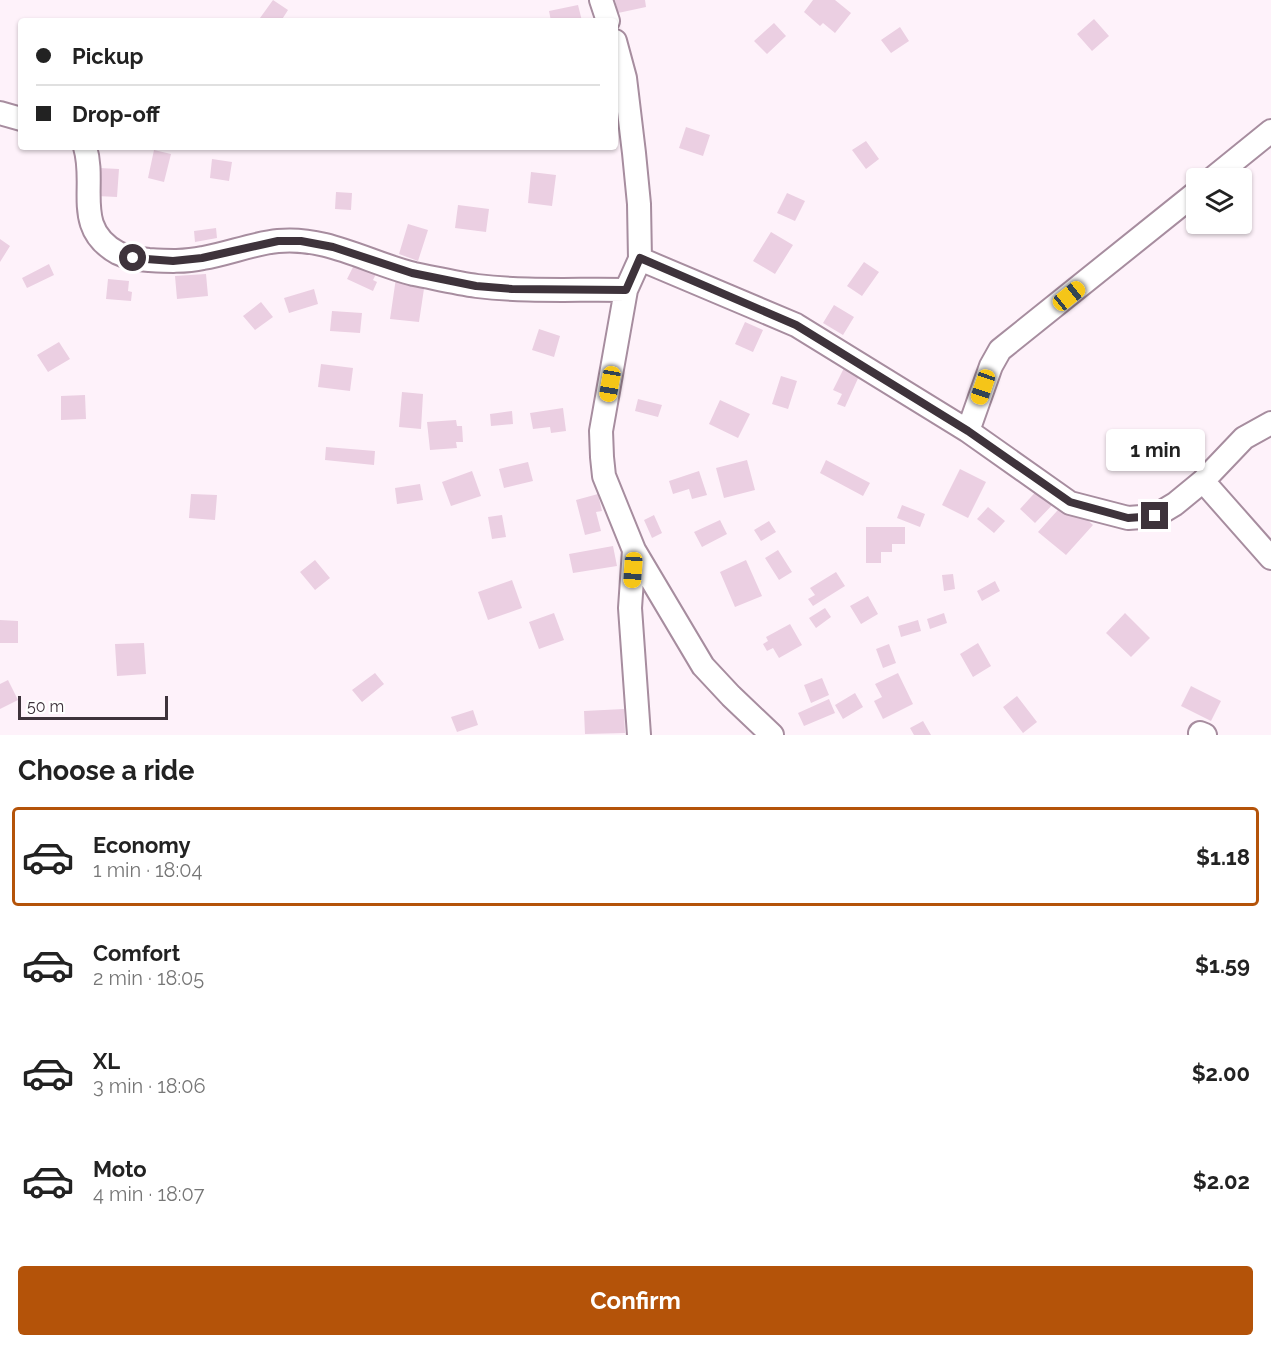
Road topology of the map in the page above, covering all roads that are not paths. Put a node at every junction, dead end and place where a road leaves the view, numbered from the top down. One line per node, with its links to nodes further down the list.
1 (601, 0): 2 (street)
2 (607, 18)
3 (618, 52): 10 (street)
4 (0, 113): 5 (street)
5 (18, 118)
6 (1271, 131): 8 (street)
7 (86, 150): 11 (street)
8 (1225, 168)
9 (1186, 201): 13 (street)
10 (640, 258): 11 (street); 13 (street)
11 (626, 290): 15 (street)
12 (1271, 423): 14 (street)
13 (968, 431): 14 (street)
14 (1203, 481): 16 (street)
15 (634, 550): 17 (street); 18 (street)
16 (1271, 558)
17 (639, 735)
18 (772, 735)

